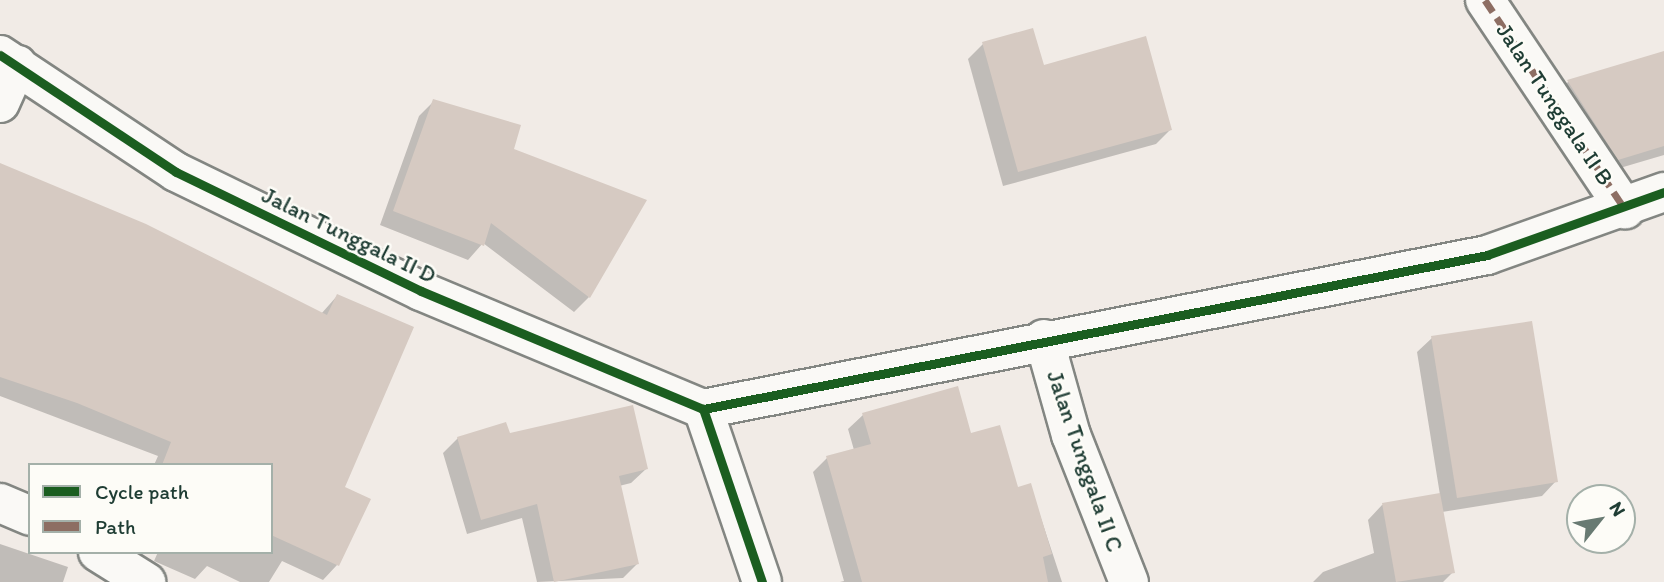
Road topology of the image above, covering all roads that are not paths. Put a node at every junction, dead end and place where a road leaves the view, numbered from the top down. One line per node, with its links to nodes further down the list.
1 (1485, 0): 5 (street, Jalan Tunggala II B)
2 (8, 60): 3 (street); 7 (street, Jalan Tunggala II D)
3 (0, 103)
4 (1664, 192): 5 (street)
5 (1625, 209): 6 (street)
6 (1044, 339): 7 (street); 13 (street, Jalan Tunggala II C)
7 (703, 409): 12 (street)
8 (0, 503): 9 (street)
9 (28, 515)
10 (101, 554): 11 (street)
11 (146, 582)
12 (762, 582)
13 (1129, 582)

